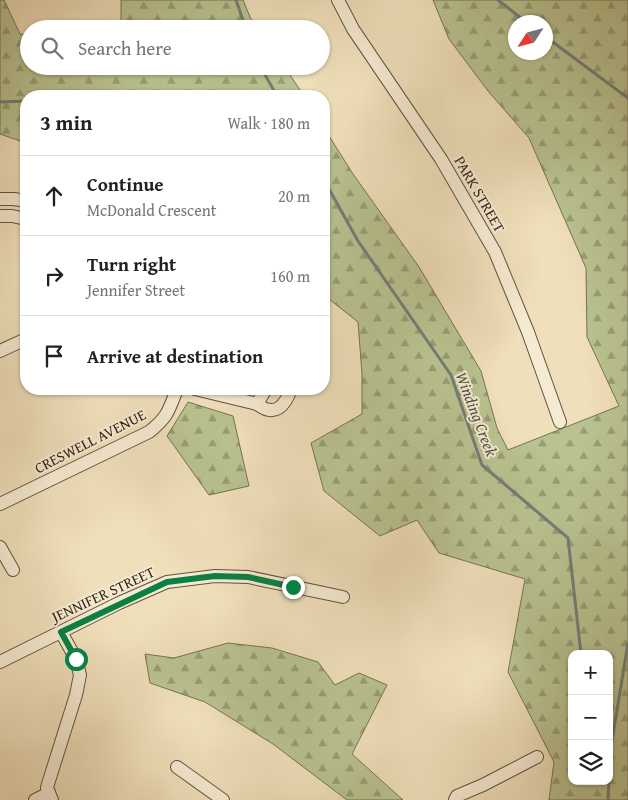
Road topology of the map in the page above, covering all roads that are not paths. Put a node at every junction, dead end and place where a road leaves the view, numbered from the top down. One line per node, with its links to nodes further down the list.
1 (338, 0): 13 (street, PARK STREET)
2 (0, 199): 3 (street)
3 (20, 200)
4 (0, 216): 5 (street)
5 (20, 218)
6 (20, 342): 7 (street)
7 (0, 351)
8 (175, 395): 14 (street, CRESWELL AVENUE)
9 (220, 395): 12 (street)
10 (262, 395): 12 (street)
11 (288, 395): 12 (street)
12 (257, 404)
13 (560, 422)
14 (0, 504)
15 (0, 547): 16 (street)
16 (13, 570)
17 (343, 597): 18 (street, JENNIFER STREET)
18 (61, 632): 19 (street, JENNIFER STREET); 22 (street)
19 (0, 662)
20 (537, 757): 25 (street)
21 (177, 767): 24 (street)
22 (50, 796): 23 (street)
23 (35, 800)
24 (223, 800)
25 (455, 800)

